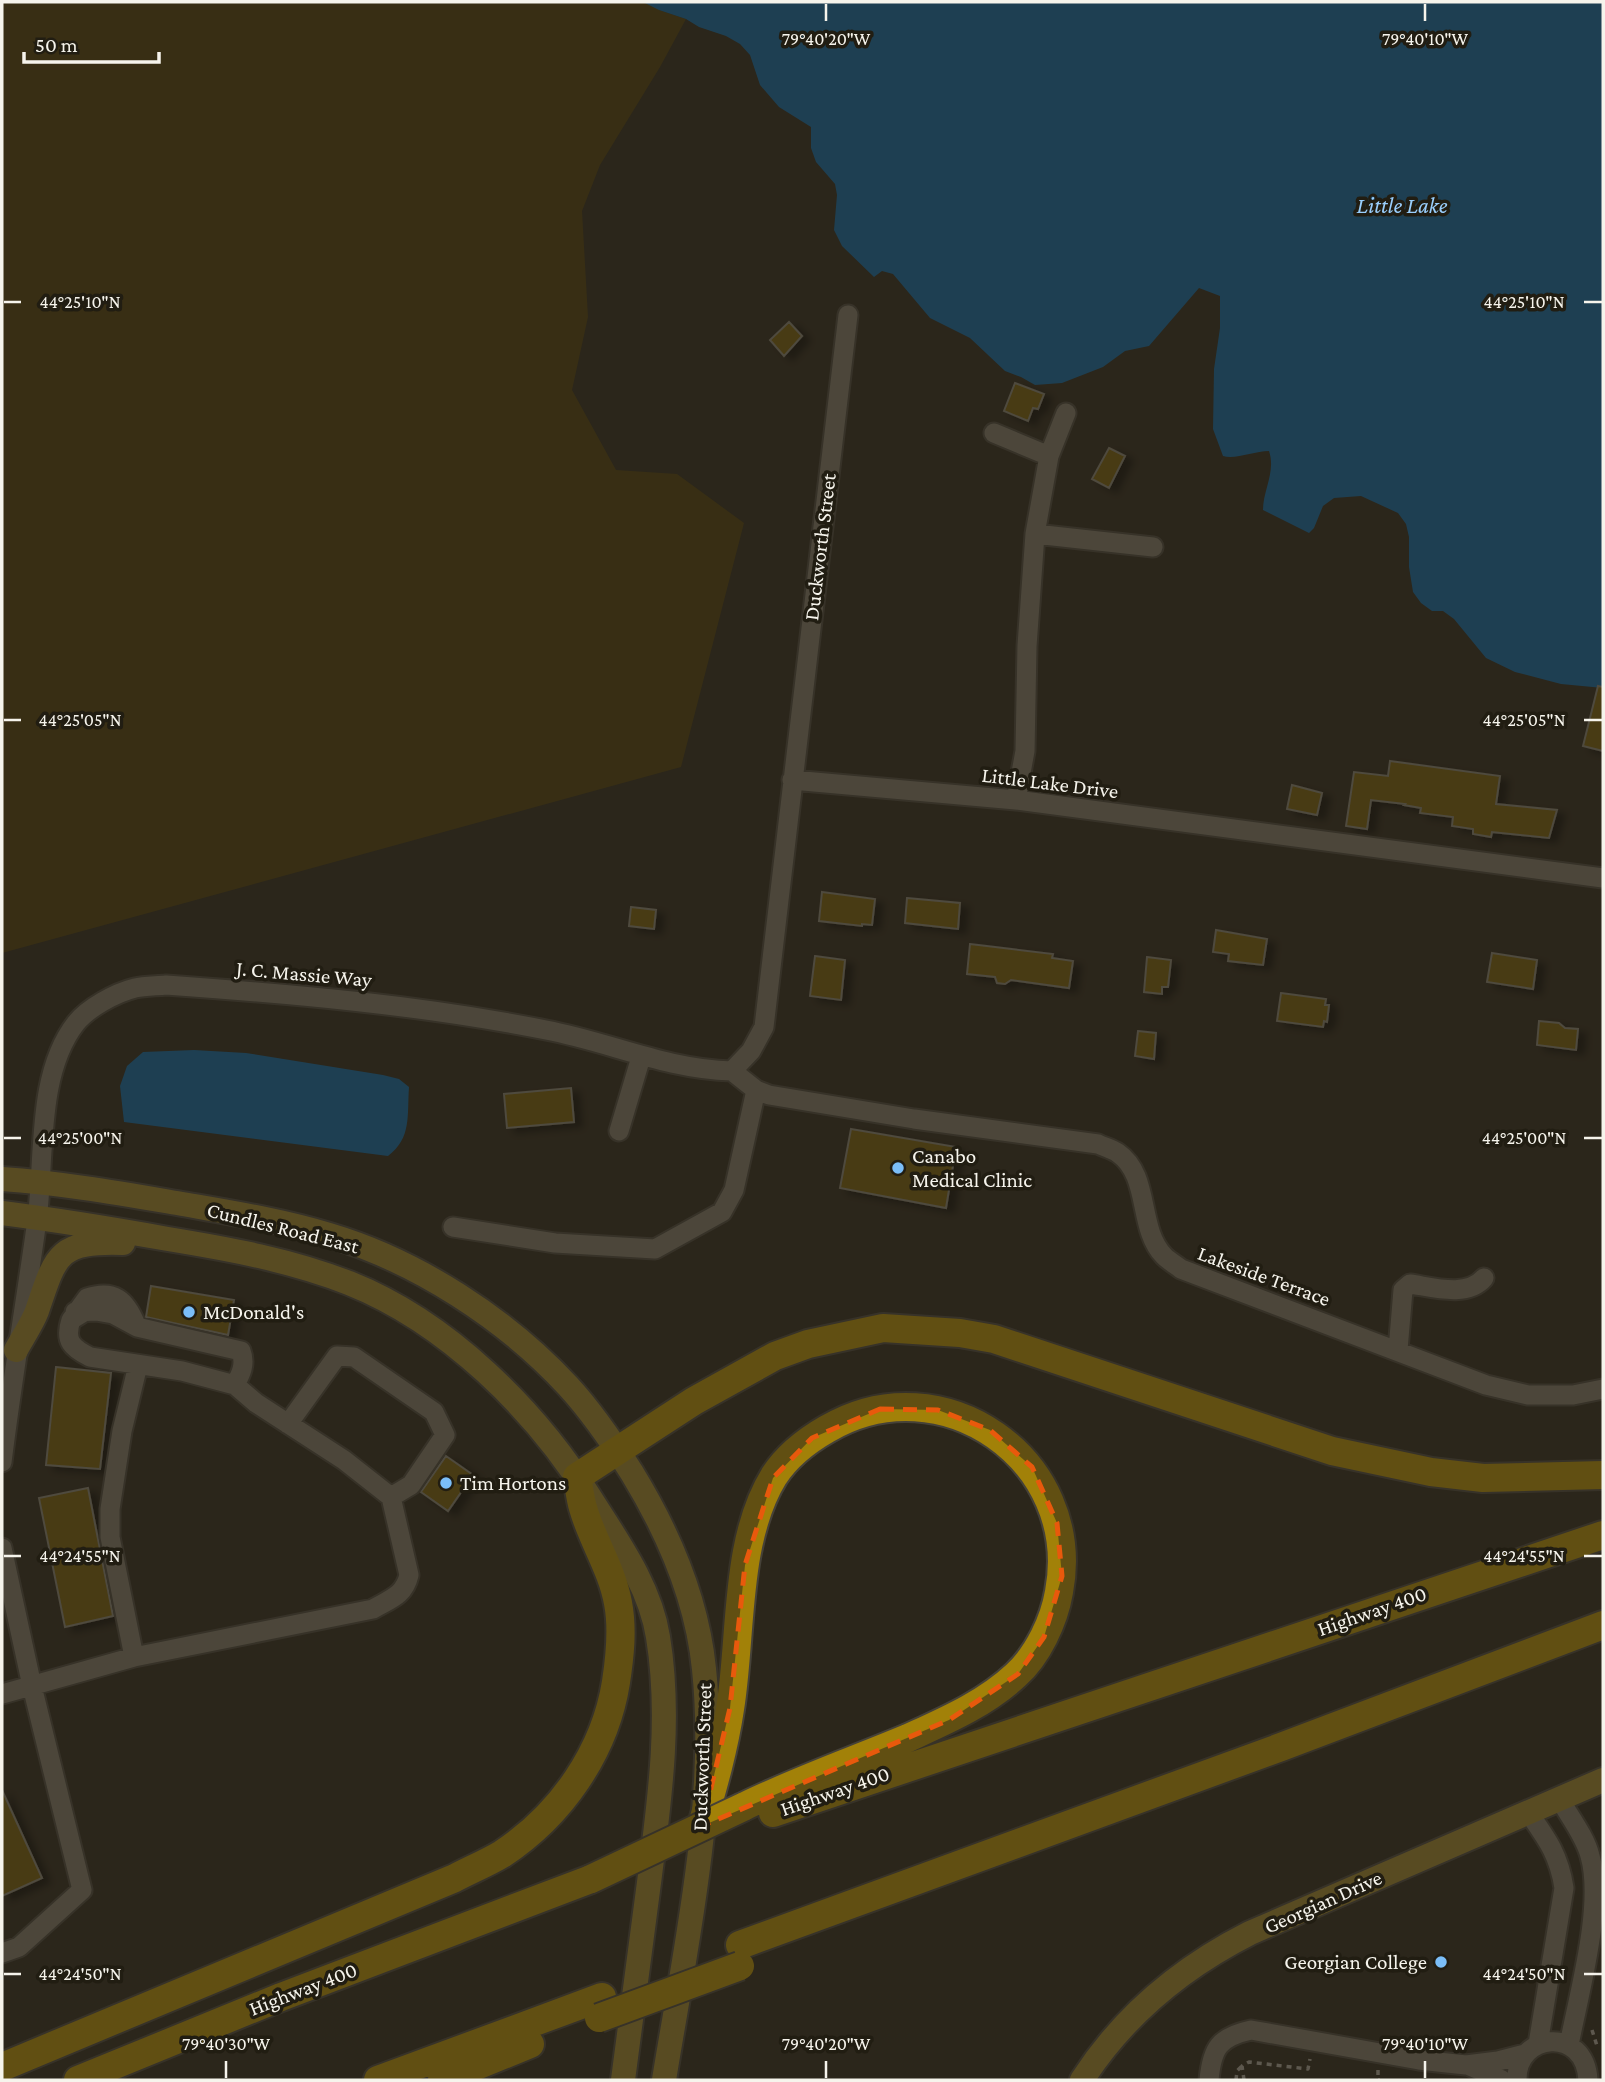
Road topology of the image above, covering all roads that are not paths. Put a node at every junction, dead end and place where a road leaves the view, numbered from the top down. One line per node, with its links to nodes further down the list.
1 (848, 315): 7 (street, Duckworth Street)
2 (1066, 413): 4 (street)
3 (994, 433): 4 (street)
4 (1049, 456): 5 (street)
5 (1035, 534): 6 (street); 8 (street)
6 (1153, 547)
7 (792, 780): 8 (street, Little Lake Drive); 11 (street)
8 (1016, 800): 9 (street, Little Lake Drive)
9 (1603, 878)
10 (641, 1057): 11 (street, J. C. Massie Way); 13 (street); 15 (street, J. C. Massie Way)
11 (732, 1071): 12 (street, Lakeside Terrace)
12 (756, 1090): 18 (street); 22 (street, Lakeside Terrace)
13 (619, 1130)
14 (2, 1180): 15 (main road, Cundles Road East)
15 (40, 1182): 17 (street, J. C. Massie Way); 27 (main road, Cundles Road East)
16 (2, 1213): 17 (main road, Cundles Road East)
17 (37, 1217): 19 (main road, Cundles Road East); 21 (street, J. C. Massie Way)
18 (453, 1227)
19 (179, 1241): 21 (main road); 30 (main road, Cundles Road East)
20 (1484, 1278): 22 (street)
21 (9, 1349): 28 (street, J. C. Massie Way)
22 (1398, 1350): 25 (street, Lakeside Terrace)
23 (138, 1365): 24 (street); 24 (street); 35 (street)
24 (235, 1385): 26 (street)
25 (1603, 1390)
26 (288, 1424): 31 (street); 31 (street)
27 (617, 1449): 29 (highway); 30 (highway); 42 (main road, Duckworth Street)
28 (2, 1462)
29 (1603, 1475)
30 (577, 1477): 48 (highway); 53 (main road, Duckworth Street)
31 (391, 1497): 35 (street)
32 (1603, 1535): 41 (highway, Highway 400)
33 (2, 1548): 36 (street)
34 (1603, 1625): 44 (highway)
35 (134, 1657): 36 (street)
36 (32, 1686): 37 (street); 43 (street)
37 (2, 1694)
38 (1603, 1780): 39 (main road, Georgian Drive)
39 (1559, 1798): 40 (main road, Georgian Drive); 45 (street)
40 (1528, 1812): 46 (street); 55 (main road, Georgian Drive)
41 (742, 1816): 42 (highway); 50 (highway, Highway 400, bridge)
42 (702, 1825): 54 (main road, Duckworth Street)
43 (2, 1953)
44 (601, 2008): 51 (highway); 52 (highway)
45 (1569, 2045): 46 (street); 49 (street)
46 (1532, 2049): 47 (street); 58 (street)
47 (1466, 2065): 56 (street); 57 (street)
48 (2, 2067)
49 (1587, 2071): 59 (street)
50 (78, 2080)
51 (378, 2080)
52 (442, 2080)
53 (623, 2080)
54 (664, 2080)
55 (1082, 2080)
56 (1209, 2080)
57 (1503, 2080)
58 (1517, 2080)
59 (1603, 2080)

